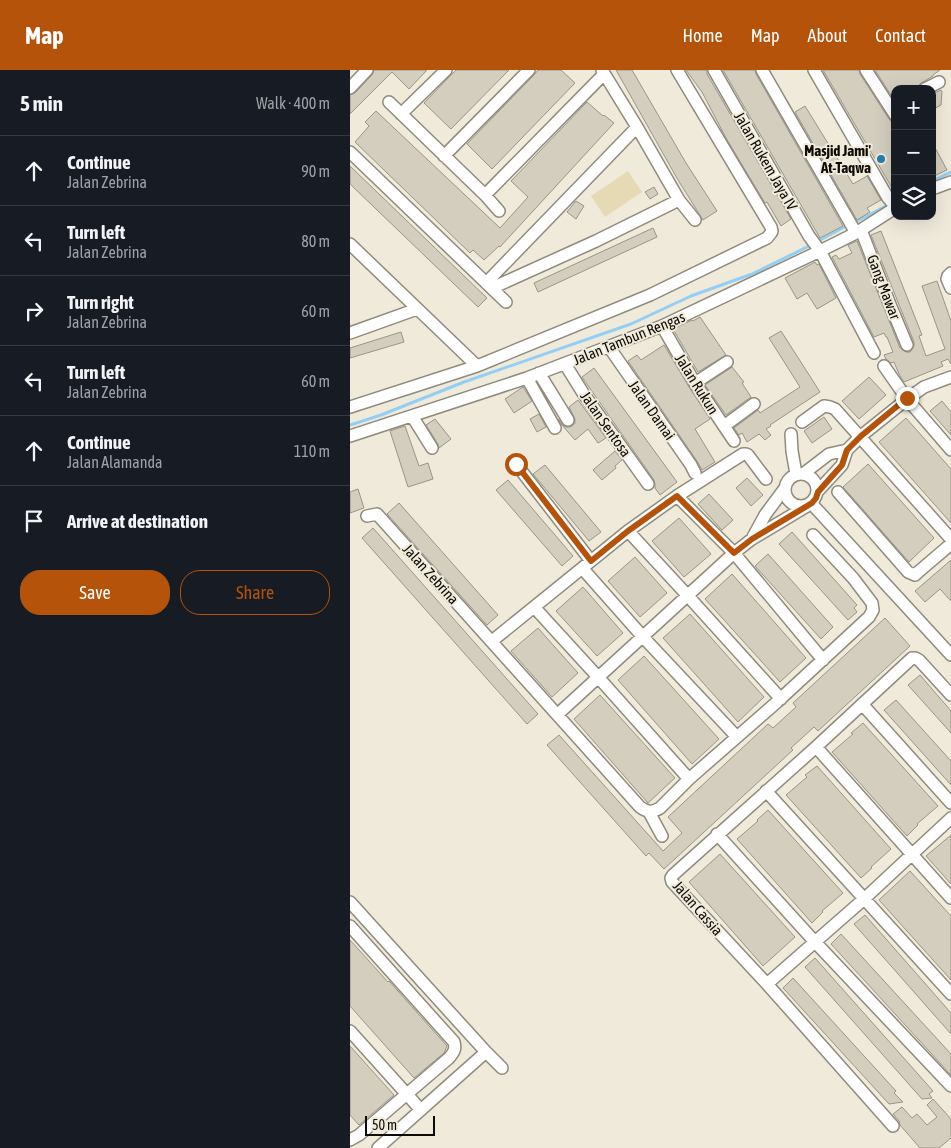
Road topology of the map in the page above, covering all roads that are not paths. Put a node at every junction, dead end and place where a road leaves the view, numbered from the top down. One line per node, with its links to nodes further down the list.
1 (368, 70): 12 (street)
2 (446, 70): 15 (street)
3 (529, 70): 18 (street)
4 (677, 70): 42 (street)
5 (714, 70): 29 (street, Jalan Rukem Jaya IV)
6 (762, 70): 27 (street, Gang Mawar)
7 (814, 70): 23 (street)
8 (866, 70): 14 (street)
9 (603, 72): 16 (street); 21 (street)
10 (939, 82): 11 (street)
11 (933, 85)
12 (350, 88)
13 (389, 102): 15 (street)
14 (891, 106)
15 (401, 114): 18 (street)
16 (638, 127): 22 (street); 31 (street)
17 (350, 152): 31 (street)
18 (444, 156): 21 (street)
19 (951, 182): 20 (street)
20 (936, 186)
21 (485, 195): 25 (street)
22 (679, 200): 26 (street); 31 (street)
23 (891, 201)
24 (891, 205): 27 (street, Jalan Tambun Rengas)
25 (499, 210)
26 (695, 220)
27 (856, 229): 29 (street, Jalan Tambun Rengas); 37 (street, Gang Mawar)
28 (350, 244): 34 (street)
29 (817, 247): 35 (street, Jalan Tambun Rengas); 39 (street, Jalan Rukem Jaya IV)
30 (951, 274): 32 (street)
31 (489, 285): 33 (street)
32 (951, 288)
33 (506, 302)
34 (417, 309): 36 (street); 42 (street)
35 (662, 326): 38 (street, Jalan Tambun Rengas); 47 (street, Jalan Rukun)
36 (350, 333)
37 (907, 345)
38 (609, 347): 41 (street, Jalan Tambun Rengas); 64 (street, Jalan Damai)
39 (874, 353)
40 (727, 362): 47 (street)
41 (565, 364): 44 (street, Jalan Tambun Rengas); 67 (street, Jalan Sentosa)
42 (477, 366): 50 (street)
43 (884, 366): 48 (street)
44 (539, 373): 46 (street, Jalan Tambun Rengas); 52 (street)
45 (951, 377): 48 (street)
46 (527, 378): 51 (street, Jalan Tambun Rengas); 55 (street)
47 (695, 383): 54 (street, Jalan Rukun)
48 (907, 398): 58 (street); 62 (street)
49 (754, 404): 54 (street)
50 (350, 407)
51 (412, 416): 57 (street, Jalan Tambun Rengas); 60 (street)
52 (568, 420)
53 (802, 422): 58 (street)
54 (724, 426): 59 (street, Jalan Rukun)
55 (555, 428)
56 (791, 434): 65 (street)
57 (350, 436)
58 (861, 436): 61 (street); 77 (street)
59 (734, 441)
60 (432, 448)
61 (847, 450): 65 (street); 69 (street)
62 (951, 450)
63 (516, 464): 80 (street)
64 (695, 473)
65 (799, 474): 68 (street); 69 (street)
66 (766, 479): 71 (street)
67 (648, 484)
68 (784, 488): 72 (street); 76 (street)
69 (818, 492): 72 (street)
70 (838, 492): 78 (street)
71 (677, 496): 74 (street); 79 (street)
72 (809, 505): 76 (street); 85 (street)
73 (367, 516): 84 (street, Jalan Zebrina)
74 (628, 531): 80 (street); 81 (street)
75 (813, 535): 86 (street)
76 (752, 539): 79 (street)
77 (951, 539)
78 (951, 544)
79 (734, 553): 81 (street); 86 (street)
80 (586, 565): 82 (street); 83 (street)
81 (688, 596): 83 (street); 89 (street)
82 (534, 607): 84 (street); 87 (street)
83 (643, 637): 87 (street); 92 (street)
84 (492, 641): 91 (street, Jalan Zebrina)
85 (951, 655)
86 (823, 660): 89 (street)
87 (598, 677): 91 (street); 94 (street)
88 (951, 695): 90 (street, Jalan Cassia)
89 (781, 698): 92 (street)
90 (862, 704): 93 (street, Jalan Cassia); 96 (street)
91 (558, 714): 97 (street, Jalan Zebrina)
92 (737, 737): 94 (street)
93 (816, 747): 95 (street, Jalan Cassia); 101 (street)
94 (689, 779): 97 (street)
95 (766, 791): 99 (street, Jalan Cassia); 103 (street)
96 (951, 803)
97 (649, 812): 100 (street, Jalan Zebrina)
98 (951, 818): 101 (street)
99 (717, 834): 106 (street); 107 (street, Jalan Cassia)
100 (662, 836)
101 (911, 854): 102 (street); 103 (street)
102 (951, 898)
103 (864, 899): 106 (street); 108 (street)
104 (350, 902): 110 (street)
105 (350, 926): 113 (street)
106 (815, 942): 107 (street); 112 (street)
107 (767, 984): 115 (street, Jalan Cassia)
108 (951, 994)
109 (350, 1031): 113 (street)
110 (486, 1052): 111 (street); 114 (street)
111 (502, 1068)
112 (951, 1086)
113 (407, 1093): 114 (street); 116 (street)
114 (421, 1110): 117 (street)
115 (893, 1126)
116 (350, 1140)
117 (378, 1148)

